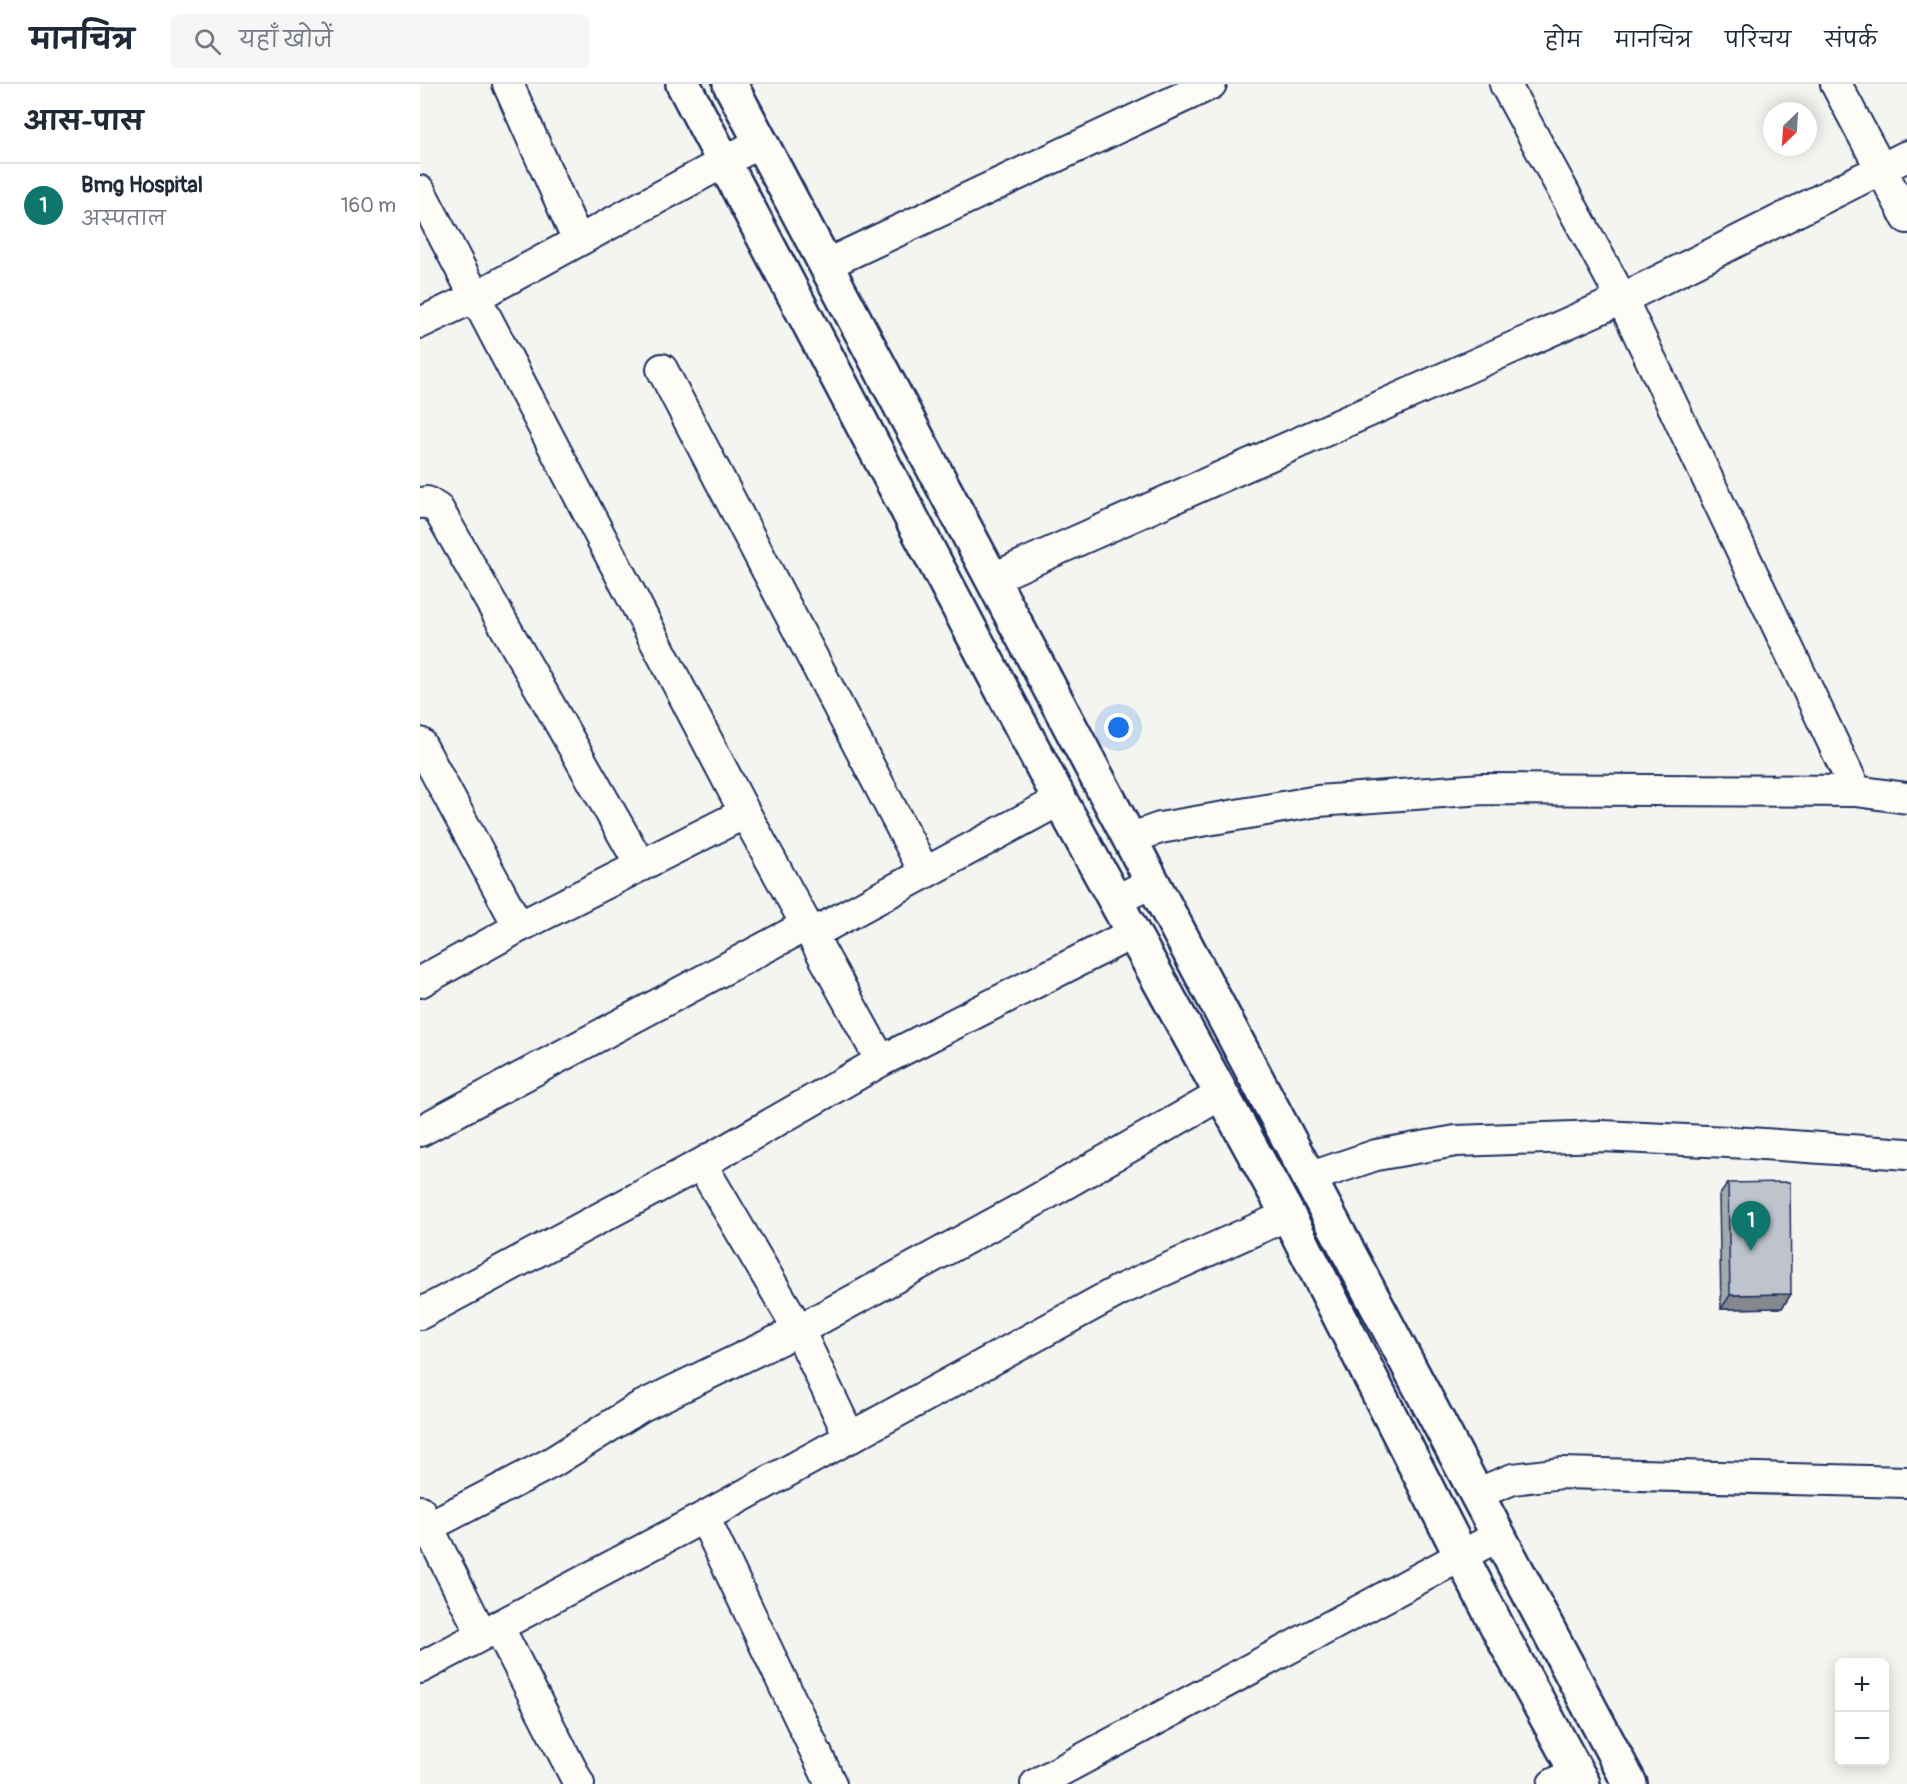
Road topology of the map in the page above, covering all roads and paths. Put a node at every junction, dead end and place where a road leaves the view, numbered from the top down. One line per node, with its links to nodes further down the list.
1 (508, 84): 13 (street)
2 (683, 84): 9 (street)
3 (730, 84): 7 (street)
4 (1211, 84): 14 (street)
5 (1504, 84): 16 (street)
6 (1836, 84): 10 (street)
7 (760, 142): 9 (street); 14 (street)
8 (1907, 156): 10 (street)
9 (724, 162): 13 (street); 24 (street)
10 (1881, 170): 12 (street); 16 (street)
11 (420, 191): 15 (street)
12 (1907, 219)
13 (579, 241): 15 (street)
14 (825, 265): 20 (street)
15 (475, 297): 17 (street); 25 (street)
16 (1622, 299): 20 (street); 22 (street)
17 (420, 323)
18 (662, 369): 28 (street)
19 (420, 503): 27 (street)
20 (991, 579): 26 (street)
21 (420, 743): 31 (street)
22 (1856, 791): 23 (street); 26 (street)
23 (1907, 798)
24 (1060, 800): 28 (street); 30 (street)
25 (745, 813): 27 (street); 32 (street)
26 (1129, 839): 29 (street)
27 (641, 866): 31 (street)
28 (925, 873): 32 (street)
29 (1153, 882): 30 (street); 40 (street)
30 (1115, 901): 33 (street)
31 (519, 927): 34 (street)
32 (809, 930): 35 (street); 37 (street)
33 (1133, 933): 35 (street); 36 (street)
34 (420, 982)
35 (881, 1061): 39 (street)
36 (1222, 1094): 41 (street); 43 (street)
37 (420, 1131)
38 (1907, 1154): 40 (street)
39 (701, 1164): 42 (street); 43 (street)
40 (1311, 1177): 46 (street)
41 (1288, 1215): 44 (street); 50 (street)
42 (420, 1314)
43 (799, 1330): 44 (street); 48 (street)
44 (849, 1438): 47 (street)
45 (1907, 1482): 46 (street)
46 (1478, 1493): 49 (street)
47 (704, 1517): 51 (street); 55 (street)
48 (423, 1523): 51 (street)
49 (1500, 1535): 50 (street); 57 (street)
50 (1461, 1556): 53 (street); 56 (street)
51 (490, 1630): 52 (street); 54 (street)
52 (420, 1668)
53 (1570, 1780)
54 (579, 1784)
55 (831, 1784)
56 (1035, 1784)
57 (1630, 1784)

